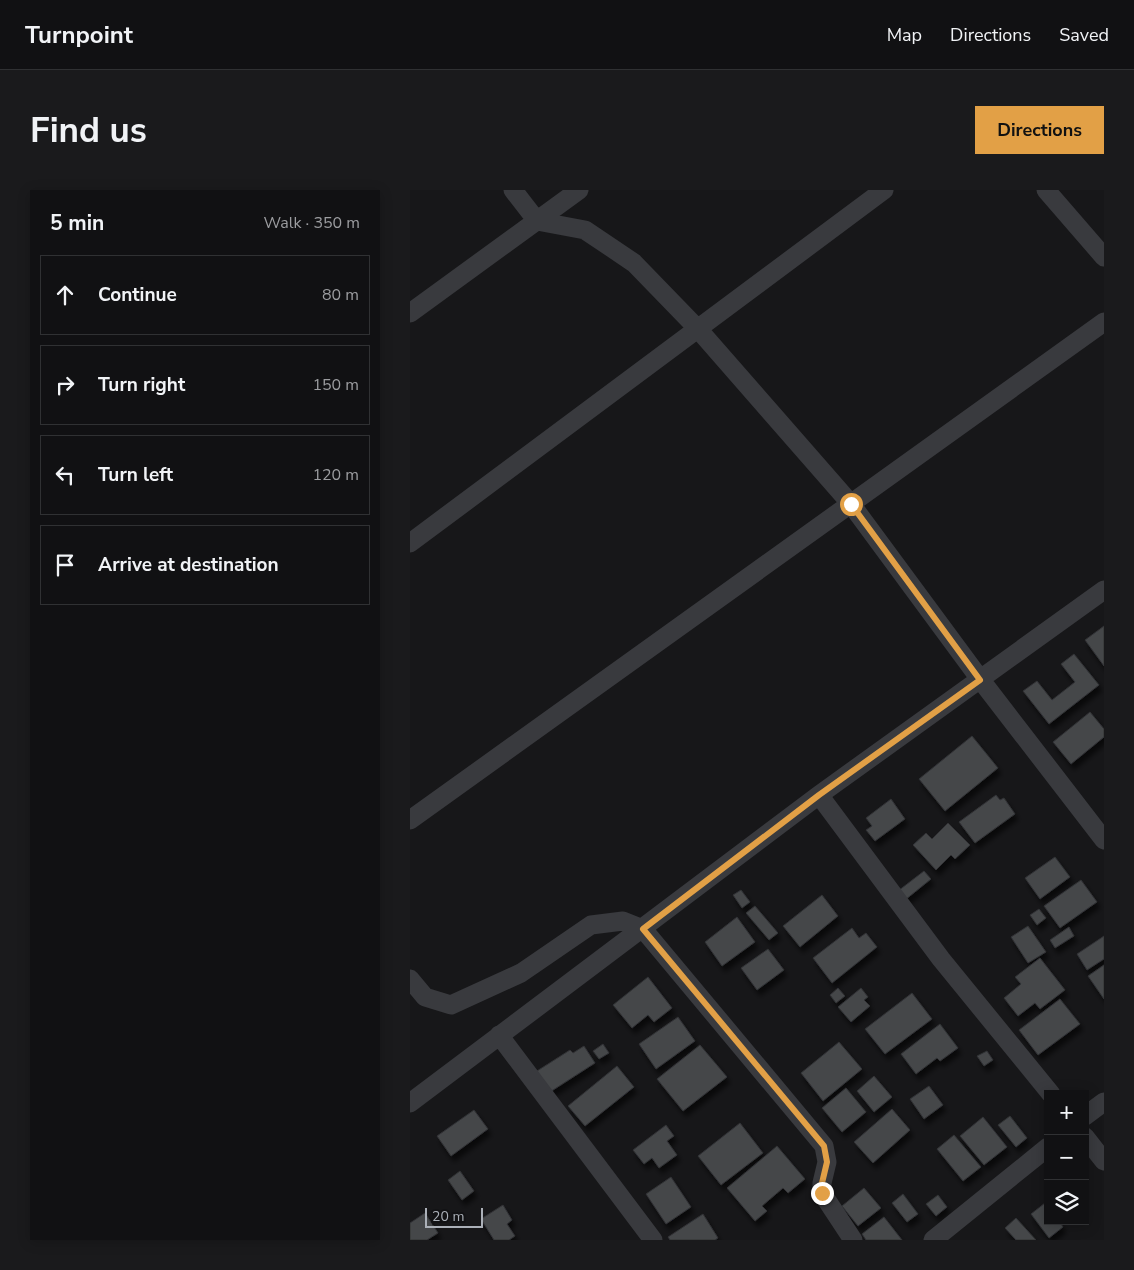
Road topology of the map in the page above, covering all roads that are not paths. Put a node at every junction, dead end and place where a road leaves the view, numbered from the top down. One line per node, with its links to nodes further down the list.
1 (513, 190): 5 (street)
2 (579, 190): 5 (street)
3 (884, 190): 9 (street)
4 (1046, 190): 6 (street)
5 (537, 221): 7 (street); 9 (street)
6 (1104, 257)
7 (410, 313)
8 (1104, 322): 10 (street)
9 (698, 328): 10 (street); 11 (street)
10 (851, 504): 13 (street); 15 (street)
11 (410, 543)
12 (1104, 590): 13 (street)
13 (980, 680): 14 (street); 16 (street)
14 (819, 795): 17 (street); 20 (street)
15 (410, 820)
16 (1104, 840)
17 (643, 929): 18 (street); 19 (street); 28 (street)
18 (410, 979)
19 (499, 1036): 22 (street); 27 (street)
20 (1048, 1090)
21 (1104, 1102): 23 (street)
22 (410, 1103)
23 (1089, 1113)
24 (1089, 1142): 26 (street)
25 (1044, 1150): 29 (street)
26 (1104, 1161)
27 (652, 1240)
28 (853, 1240)
29 (933, 1240)

